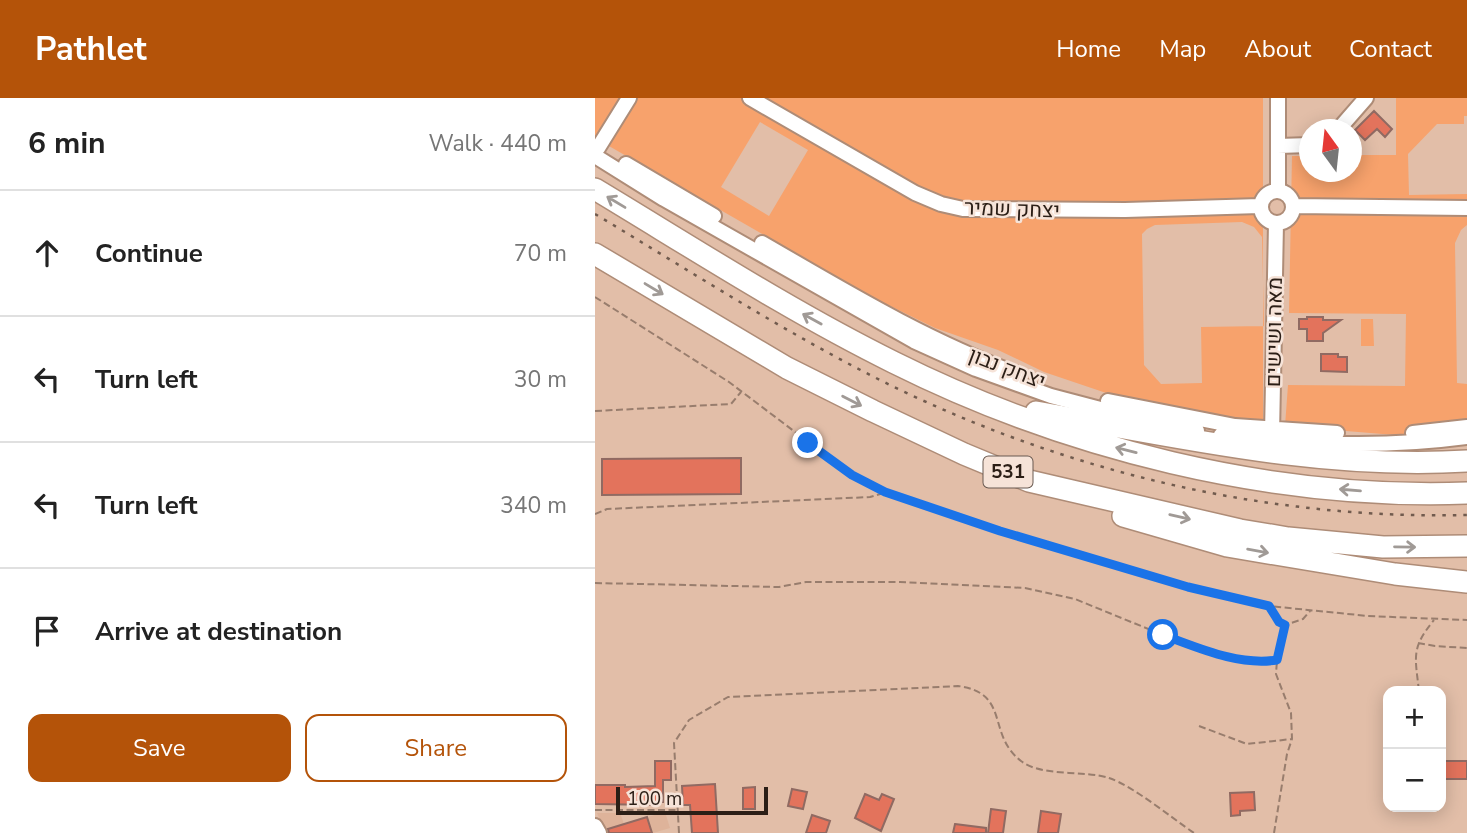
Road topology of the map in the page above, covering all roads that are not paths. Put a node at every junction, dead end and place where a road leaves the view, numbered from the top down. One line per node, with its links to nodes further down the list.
1 (629, 98): 8 (street)
2 (750, 98): 11 (street, יצחק שמיר)
3 (1278, 98): 7 (street)
4 (1366, 98): 5 (street)
5 (1348, 119)
6 (1299, 145): 7 (street)
7 (1279, 146): 10 (street)
8 (596, 150): 18 (street, יצחק נבון)
9 (595, 189): 16 (highway, one-way to 9)
10 (1278, 190): 11 (street); 12 (street)
11 (1260, 206): 14 (street)
12 (1294, 206): 13 (street); 14 (street)
13 (1467, 208)
14 (1276, 223): 18 (street, מאה ושישים)
15 (595, 254): 21 (highway, 531, one-way to 21)
16 (982, 403): 20 (highway); 22 (highway, one-way to 16)
17 (1467, 427): 18 (street, יצחק נבון)
18 (1272, 435): 19 (street)
19 (1467, 437)
20 (1467, 461)
21 (1029, 481): 23 (highway, 531, one-way to 23); 24 (highway, one-way to 24)
22 (1467, 493)
23 (1467, 546)
24 (1467, 582)
25 (595, 825): 26 (street)
26 (599, 833)

